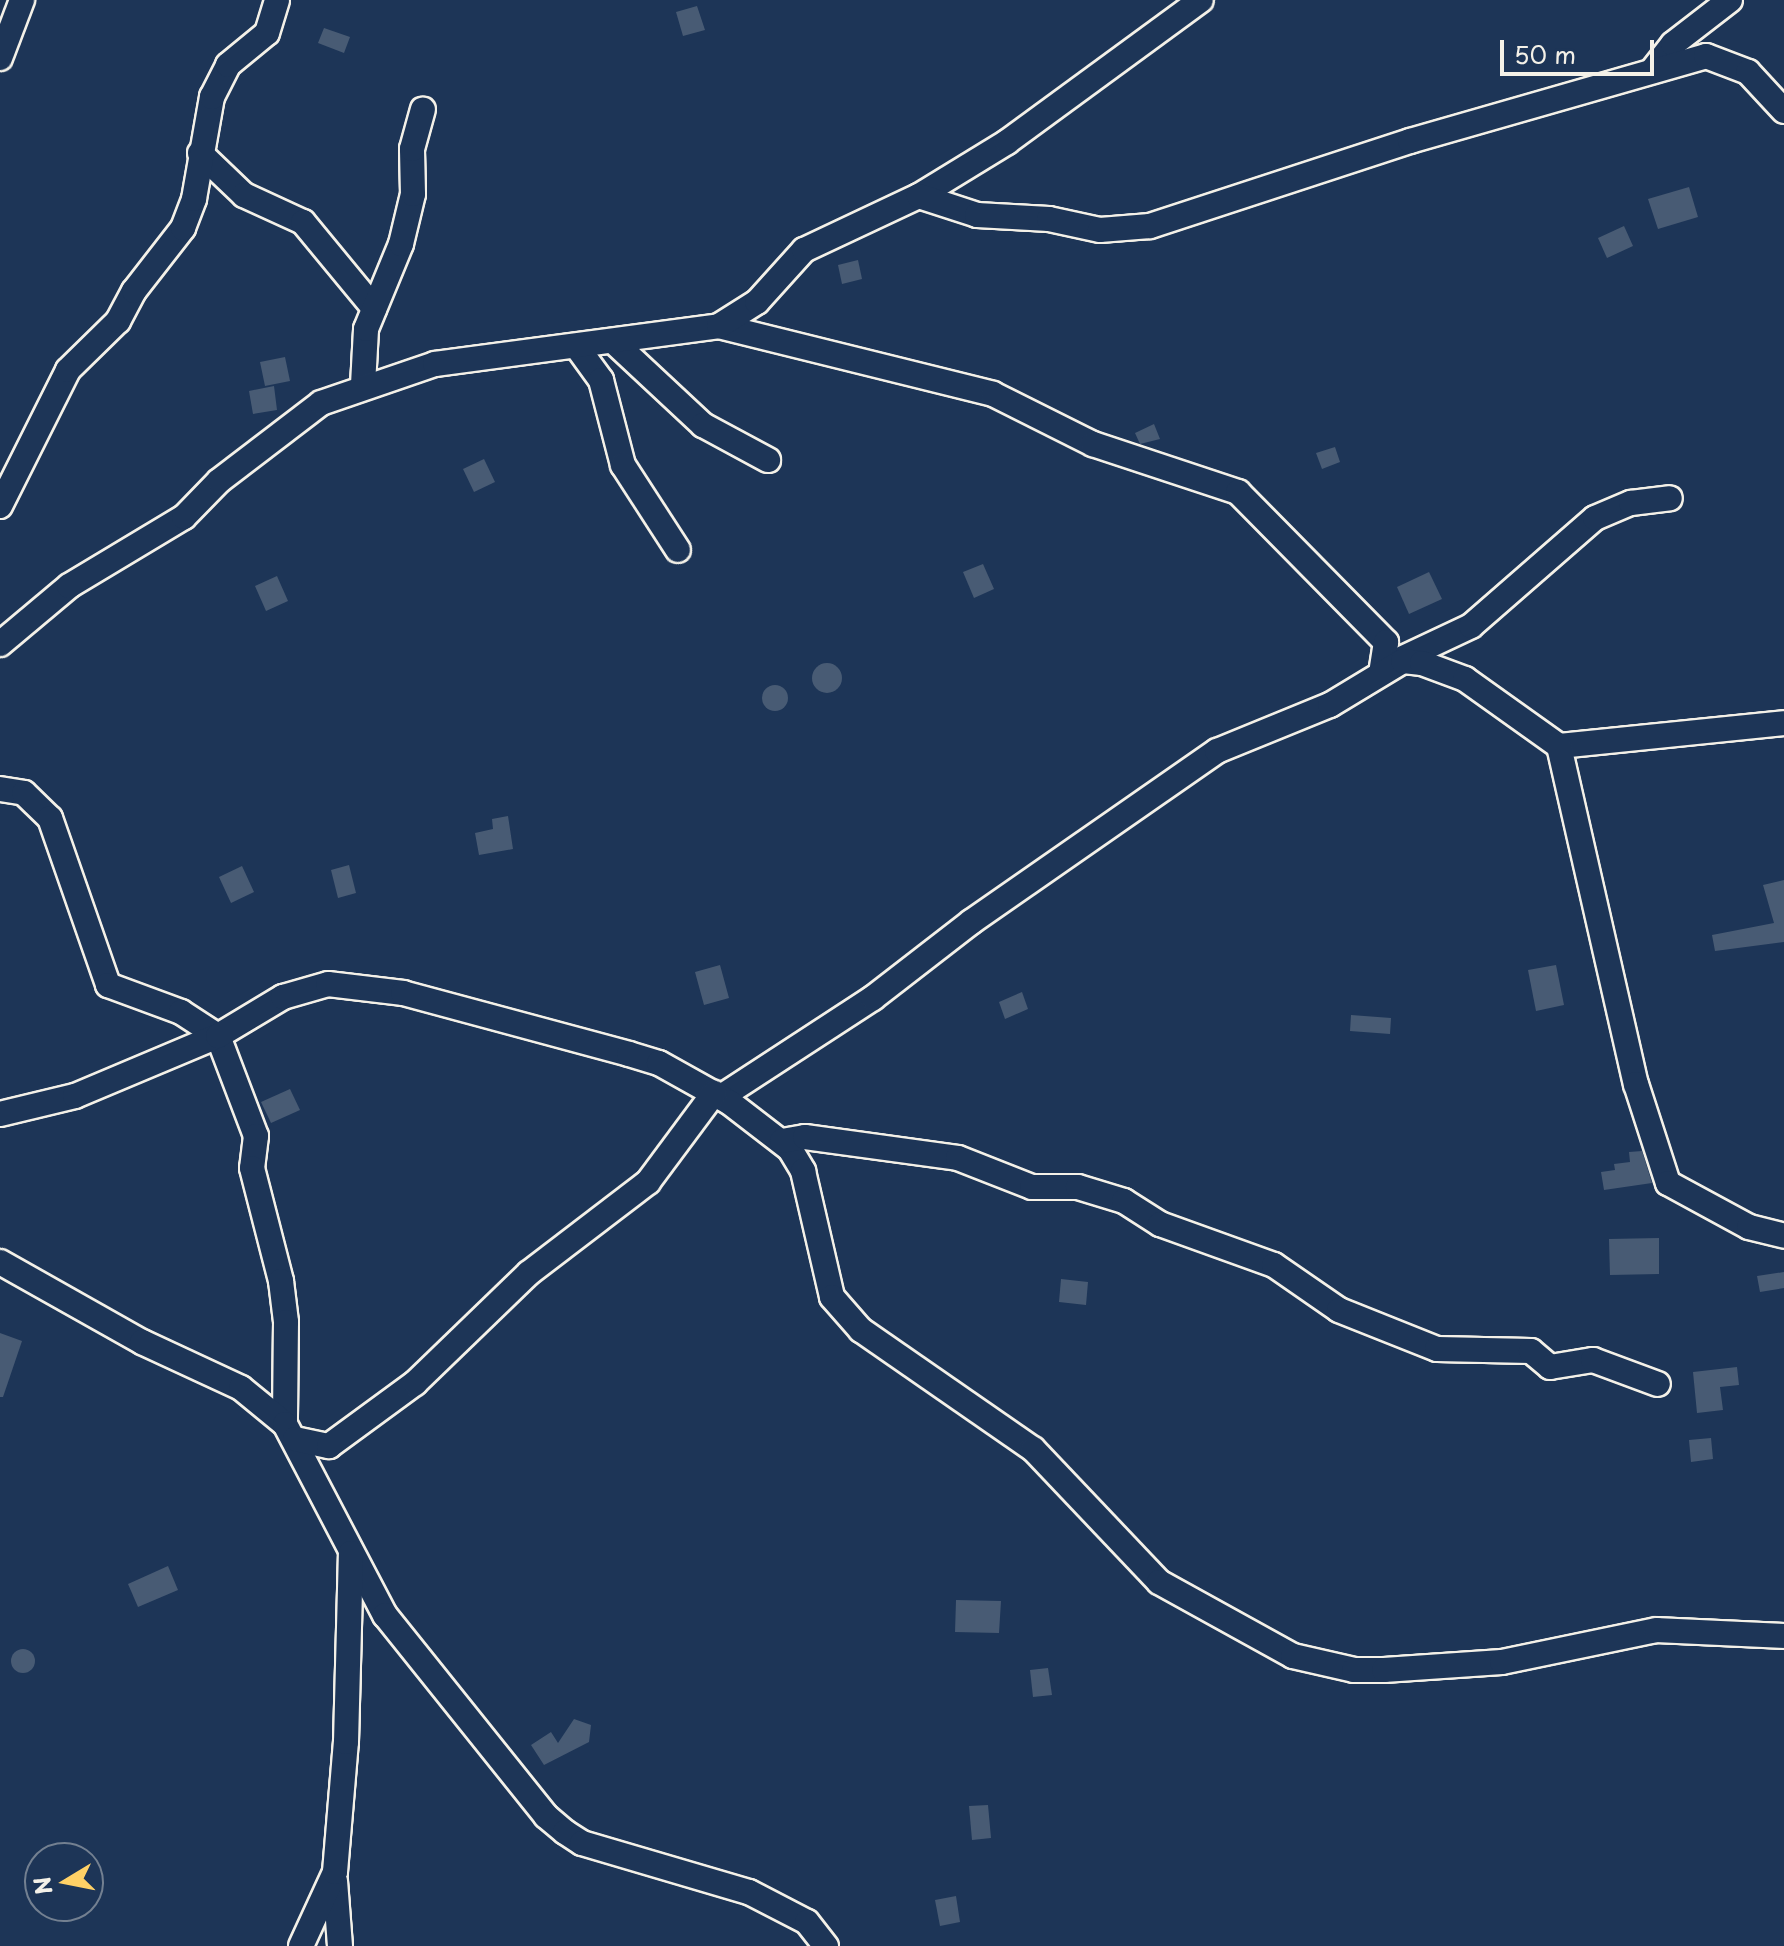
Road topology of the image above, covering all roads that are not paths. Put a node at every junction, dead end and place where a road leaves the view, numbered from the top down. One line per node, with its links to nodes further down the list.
1 (22, 0): 5 (street)
2 (277, 0): 9 (street)
3 (1201, 0): 10 (street)
4 (1730, 0): 6 (street)
5 (0, 58)
6 (1652, 71): 8 (street); 10 (street)
7 (423, 109): 11 (street)
8 (1784, 111)
9 (200, 153): 11 (street); 18 (street)
10 (919, 196): 12 (street)
11 (374, 308): 15 (street)
12 (719, 326): 13 (street); 23 (street)
13 (614, 342): 14 (street); 16 (street)
14 (577, 347): 15 (street); 19 (street)
15 (363, 385): 20 (street)
16 (768, 460)
17 (1670, 498): 23 (street)
18 (0, 506)
19 (678, 550)
20 (29, 617): 21 (street); 22 (street)
21 (0, 625)
22 (0, 644)
23 (1392, 666): 25 (street); 28 (street)
24 (1784, 723): 25 (street)
25 (1559, 746): 31 (street)
26 (0, 789): 27 (street)
27 (218, 1036): 28 (street); 29 (street); 34 (street)
28 (718, 1095): 30 (street); 34 (street)
29 (0, 1114)
30 (782, 1141): 33 (street); 36 (street)
31 (1784, 1236)
32 (0, 1262): 34 (street)
33 (1658, 1384)
34 (290, 1431): 35 (street)
35 (352, 1548): 37 (street); 40 (street)
36 (1784, 1636)
37 (335, 1872): 38 (street); 39 (street)
38 (301, 1946)
39 (340, 1946)
40 (826, 1946)

